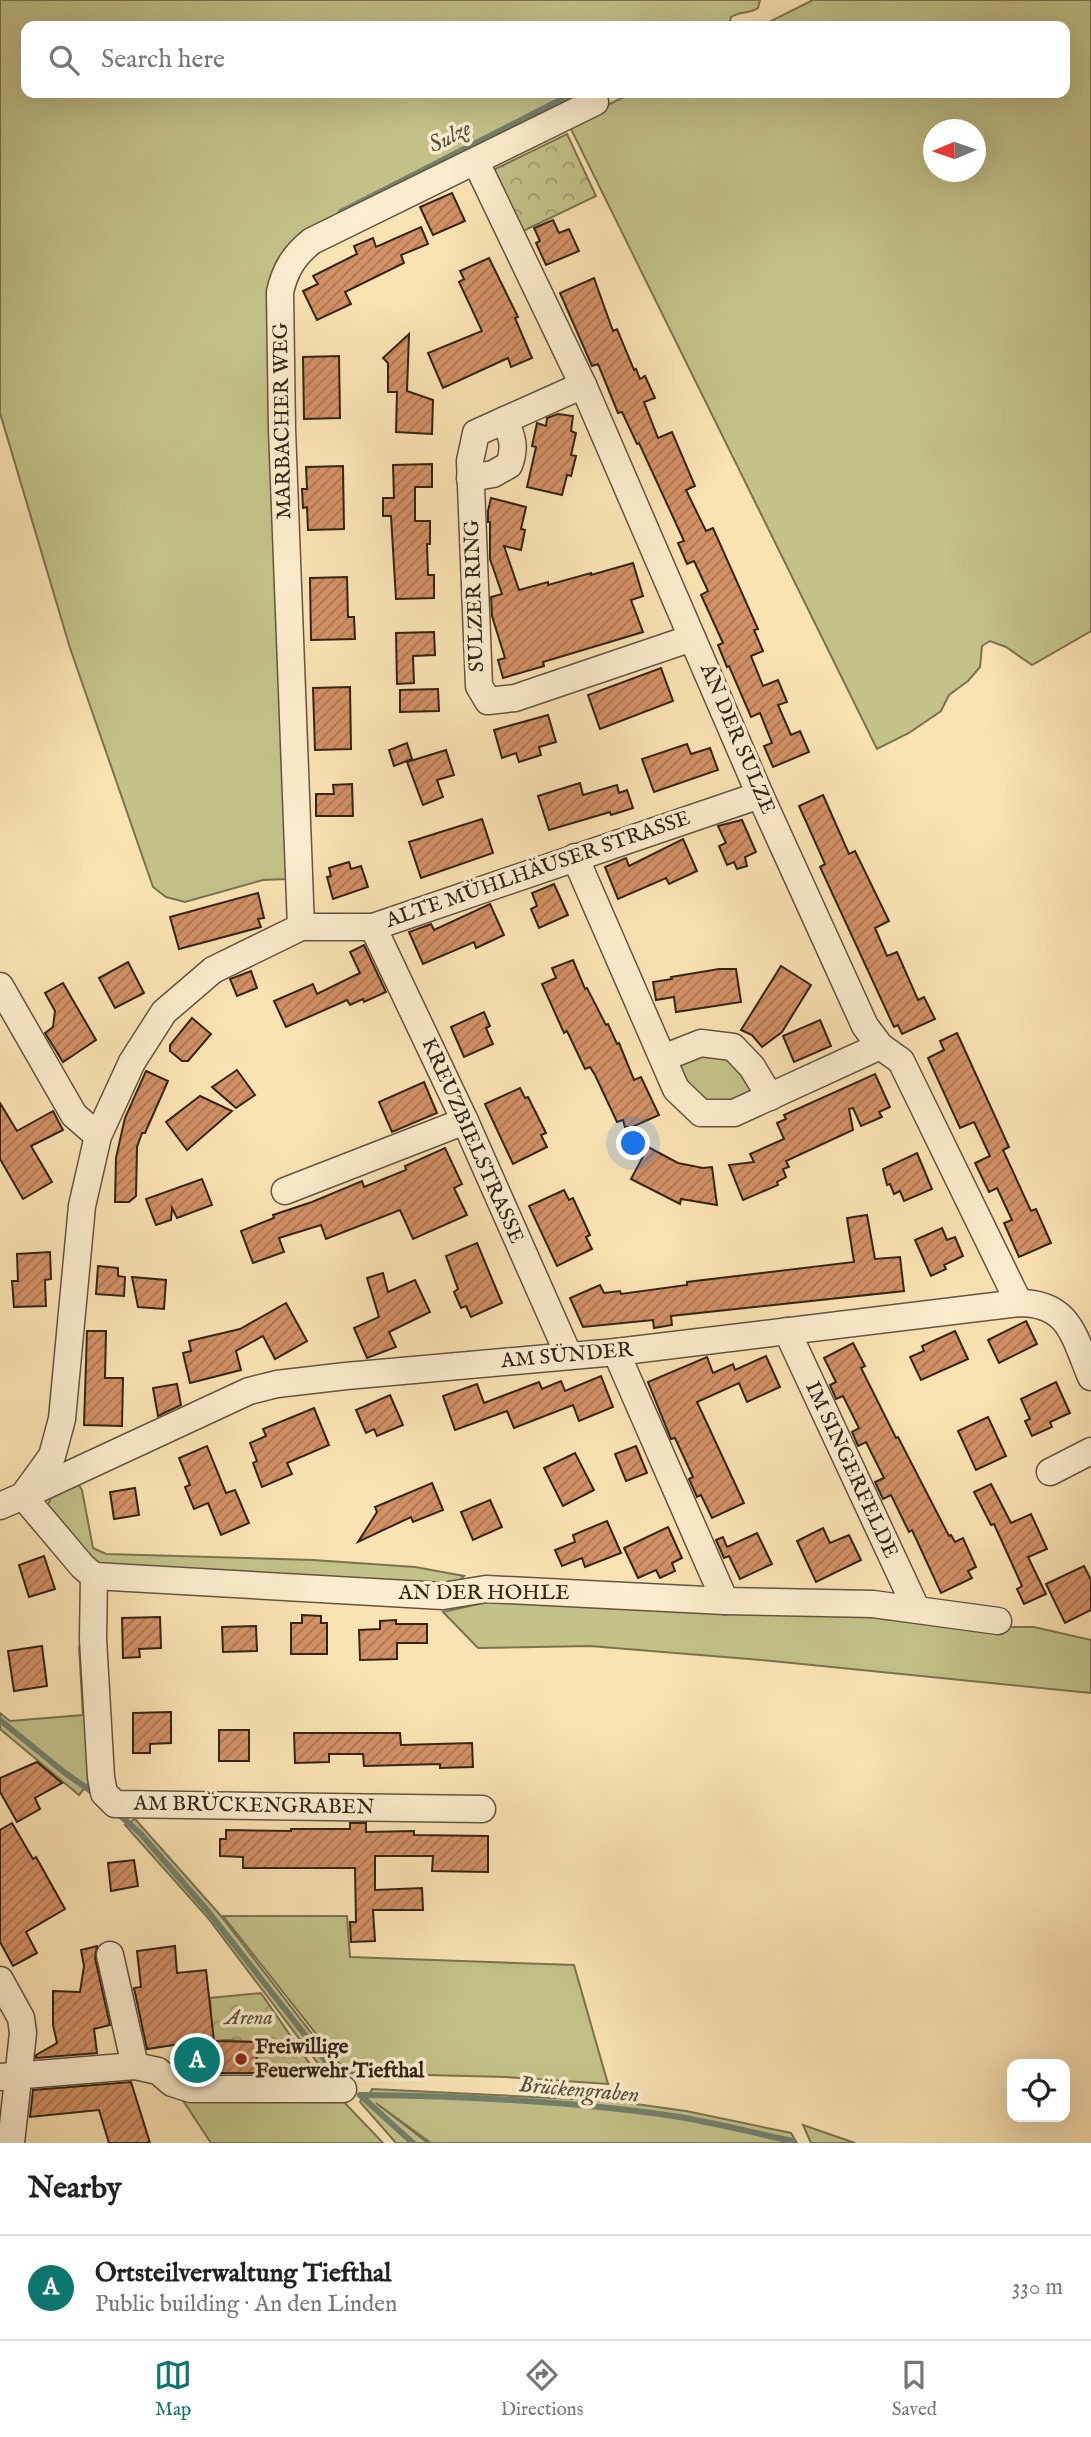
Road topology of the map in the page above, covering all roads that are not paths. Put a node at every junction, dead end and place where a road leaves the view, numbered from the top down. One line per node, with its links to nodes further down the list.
1 (595, 102): 2 (street, MARBACHER WEG)
2 (476, 162): 3 (street, AN DER SULZE); 10 (street, MARBACHER WEG)
3 (583, 385): 4 (street, SULZER RING); 6 (street, AN DER SULZE)
4 (505, 420): 5 (street, SULZER RING); 5 (street)
5 (470, 478): 6 (street, SULZER RING)
6 (692, 638): 7 (street, AN DER SULZE)
7 (760, 795): 8 (street, ALTE MÜHLHÄUSER STRASSE); 12 (street, AN DER SULZE)
8 (575, 857): 9 (street, ALTE MÜHLHÄUSER STRASSE); 13 (street)
9 (373, 926): 10 (street, ALTE MÜHLHÄUSER STRASSE); 15 (street, KREUZBIELSTRASSE)
10 (301, 927): 16 (street, ALTE MÜHLHÄUSER STRASSE)
11 (1, 989): 16 (street)
12 (880, 1046): 14 (street); 18 (street, AN DER SULZE)
13 (663, 1058): 14 (street); 14 (street)
14 (770, 1097)
15 (465, 1121): 17 (street); 21 (street, KREUZBIELSTRASSE)
16 (98, 1136): 25 (street, ALTE MÜHLHÄUSER STRASSE)
17 (285, 1191)
18 (1018, 1303): 19 (street, AM SÜNDER); 22 (street, AM SÜNDER)
19 (787, 1331): 20 (street, AM SÜNDER); 28 (street, IM SINGERFELDE)
20 (616, 1352): 21 (street, AM SÜNDER); 27 (street)
21 (569, 1356): 25 (street, AM SÜNDER)
22 (1091, 1377)
23 (1091, 1451): 24 (street)
24 (1050, 1472)
25 (11, 1501): 26 (street)
26 (94, 1576): 27 (street, AN DER HOHLE); 30 (street, AM BRÜCKENGRABEN)
27 (725, 1601): 28 (street, AN DER HOHLE)
28 (916, 1608): 29 (street, AN DER HOHLE)
29 (998, 1622)
30 (482, 1809)
31 (110, 1955): 33 (street)
32 (0, 1980): 34 (street)
33 (135, 2066): 34 (street); 35 (street)
34 (9, 2076): 36 (street)
35 (342, 2089)
36 (11, 2143)

